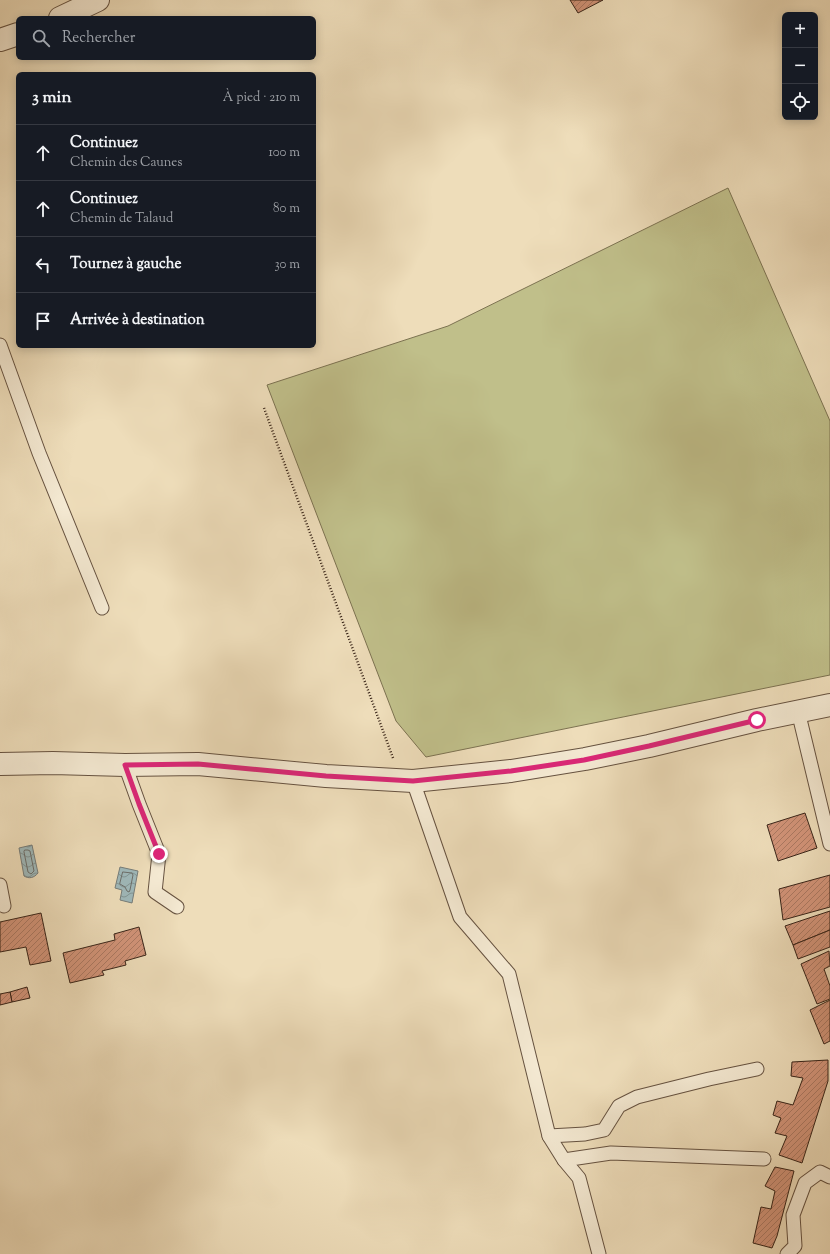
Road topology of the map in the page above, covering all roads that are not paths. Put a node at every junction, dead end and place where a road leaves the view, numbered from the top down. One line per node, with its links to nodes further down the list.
1 (98, 0): 2 (street)
2 (64, 16)
3 (16, 35): 4 (street)
4 (0, 40)
5 (0, 345): 6 (lane)
6 (102, 608)
7 (830, 705): 8 (street)
8 (798, 711): 11 (street); 12 (lane)
9 (0, 764): 10 (street)
10 (125, 765): 11 (street); 15 (lane)
11 (407, 781): 17 (lane)
12 (830, 844)
13 (0, 885): 14 (lane)
14 (4, 906)
15 (177, 907)
16 (757, 1069): 17 (lane)
17 (549, 1136): 19 (lane)
18 (764, 1159): 19 (lane)
19 (564, 1160): 21 (lane)
20 (830, 1177): 22 (lane)
21 (600, 1254)
22 (788, 1254)

